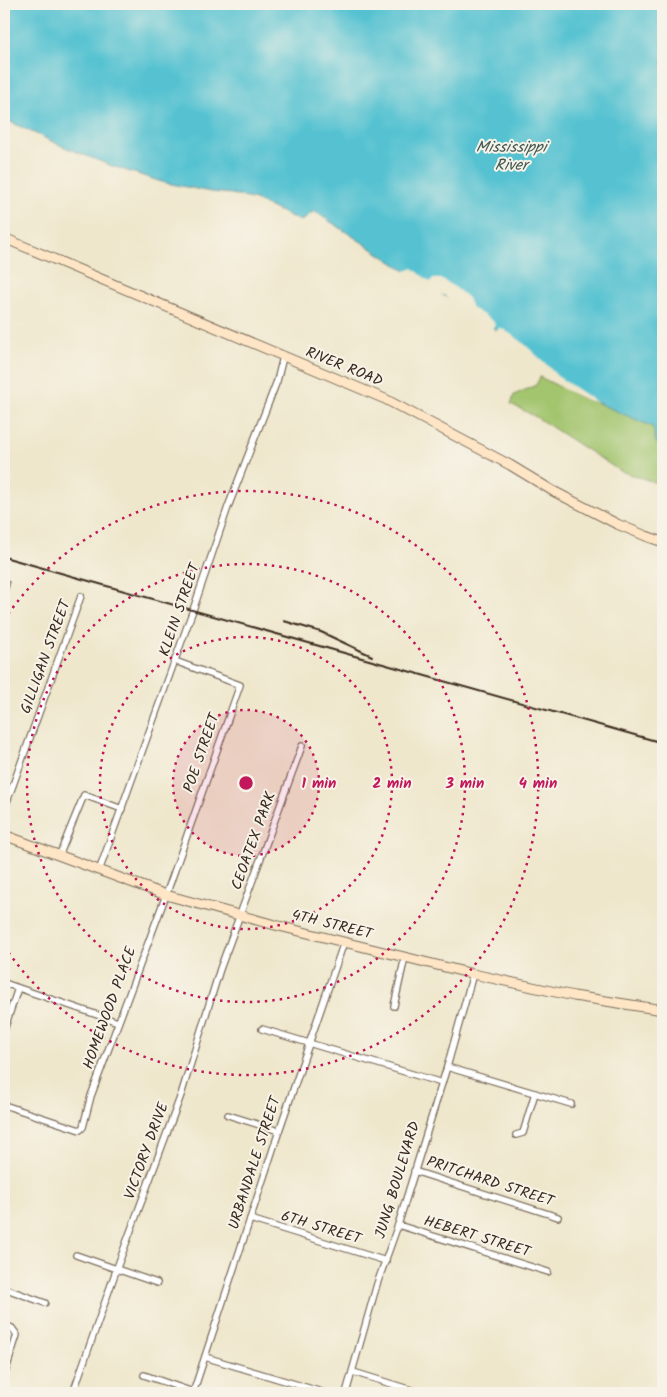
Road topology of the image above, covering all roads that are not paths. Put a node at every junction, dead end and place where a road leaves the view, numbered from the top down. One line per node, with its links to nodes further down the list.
1 (4, 238): 2 (main road, RIVER ROAD)
2 (284, 357): 3 (main road, RIVER ROAD); 7 (street, KLEIN STREET)
3 (663, 542)
4 (6, 584): 5 (street)
5 (4, 591)
6 (81, 596): 10 (street, GILLIGAN STREET)
7 (175, 661): 9 (street, KLEIN STREET); 14 (street, POE STREET)
8 (302, 746): 15 (street, CEOATEX PARK)
9 (122, 809): 12 (street); 13 (street, KLEIN STREET)
10 (4, 810)
11 (4, 835): 12 (main road, 4TH STREET)
12 (59, 856): 13 (main road, 4TH STREET)
13 (99, 871): 14 (main road, 4TH STREET)
14 (166, 895): 15 (main road, 4TH STREET); 23 (street, HOMEWOOD PLACE)
15 (240, 916): 16 (main road, 4TH STREET); 41 (street, VICTORY DRIVE)
16 (344, 942): 17 (main road, 4TH STREET); 26 (street, URBANDALE STREET)
17 (405, 957): 18 (main road, 4TH STREET); 21 (street)
18 (473, 974): 22 (main road, 4TH STREET); 27 (street, JUNG BOULEVARD)
19 (4, 983): 20 (street)
20 (18, 988): 23 (street); 25 (street)
21 (394, 1006)
22 (663, 1010)
23 (118, 1022): 31 (street, HOMEWOOD PLACE)
24 (262, 1029): 26 (street)
25 (4, 1030)
26 (308, 1044): 28 (street); 33 (street, URBANDALE STREET)
27 (447, 1066): 28 (street, JUNG BOULEVARD); 29 (street)
28 (442, 1083): 35 (street, JUNG BOULEVARD)
29 (535, 1093): 30 (street); 34 (street)
30 (572, 1104)
31 (4, 1105)
32 (228, 1115): 33 (street)
33 (279, 1132): 37 (street, URBANDALE STREET)
34 (516, 1135)
35 (414, 1171): 36 (street, PRITCHARD STREET); 38 (street, JUNG BOULEVARD)
36 (558, 1217)
37 (250, 1219): 40 (street, 6TH STREET); 47 (street, URBANDALE STREET)
38 (398, 1225): 40 (street, JUNG BOULEVARD); 42 (street, HEBERT STREET)
39 (76, 1255): 41 (street)
40 (386, 1261): 48 (street, JUNG BOULEVARD)
41 (117, 1269): 43 (street); 51 (street, VICTORY DRIVE)
42 (548, 1272)
43 (157, 1283)
44 (4, 1288): 45 (street)
45 (46, 1303)
46 (4, 1325): 50 (street)
47 (205, 1357): 52 (street, URBANDALE STREET); 53 (street)
48 (353, 1372): 54 (street, JUNG BOULEVARD); 55 (street)
49 (144, 1375): 52 (street)
50 (4, 1376)
51 (74, 1393)
52 (193, 1393)
53 (324, 1393)
54 (346, 1393)
55 (421, 1393)

